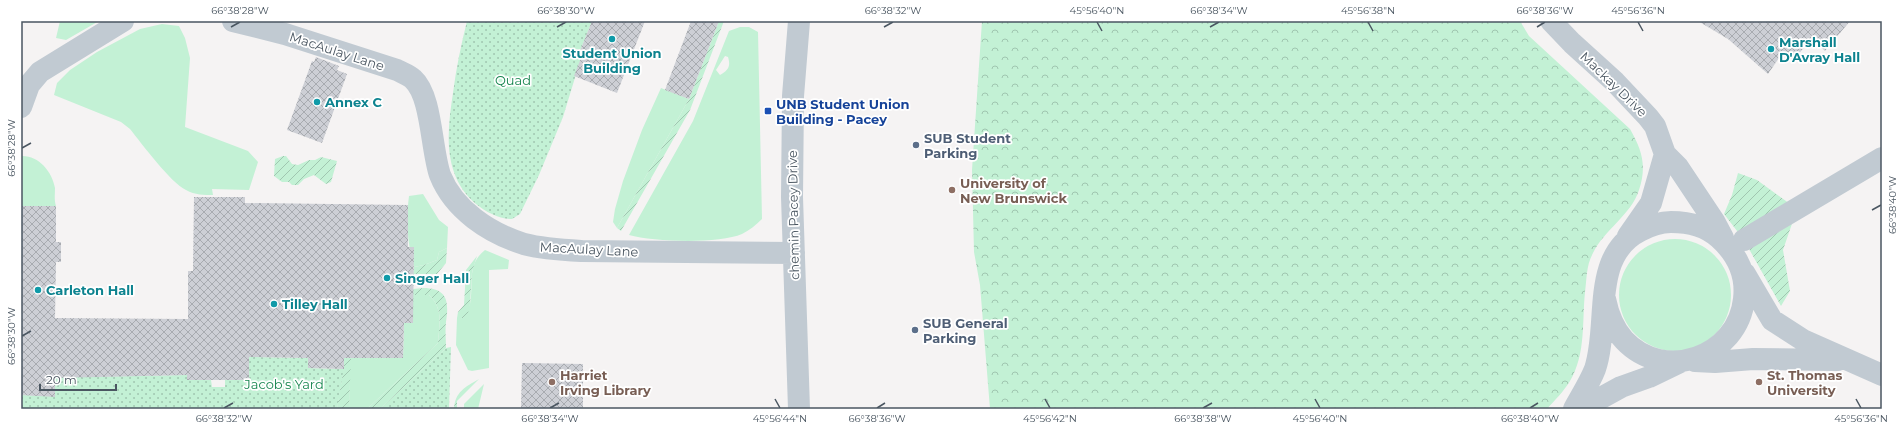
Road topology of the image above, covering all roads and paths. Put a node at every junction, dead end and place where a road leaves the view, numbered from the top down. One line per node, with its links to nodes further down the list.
1 (123, 21): 5 (street)
2 (233, 21): 10 (street, MacAulay Lane)
3 (799, 21): 10 (street, chemin Pacey Drive)
4 (1551, 21): 6 (street, Mackay Drive)
5 (21, 106)
6 (1665, 154): 8 (street, Mackay Drive); 9 (street)
7 (1882, 158): 8 (street)
8 (1735, 243): 9 (street); 11 (street)
9 (1623, 245): 12 (street)
10 (794, 253): 16 (street, chemin Pacey Drive)
11 (1740, 266): 13 (street); 14 (street)
12 (1605, 299): 14 (street); 17 (street)
13 (1848, 360): 14 (street); 15 (street)
14 (1684, 361): 18 (street)
15 (1882, 375)
16 (799, 409)
17 (1574, 409)
18 (1581, 409)

